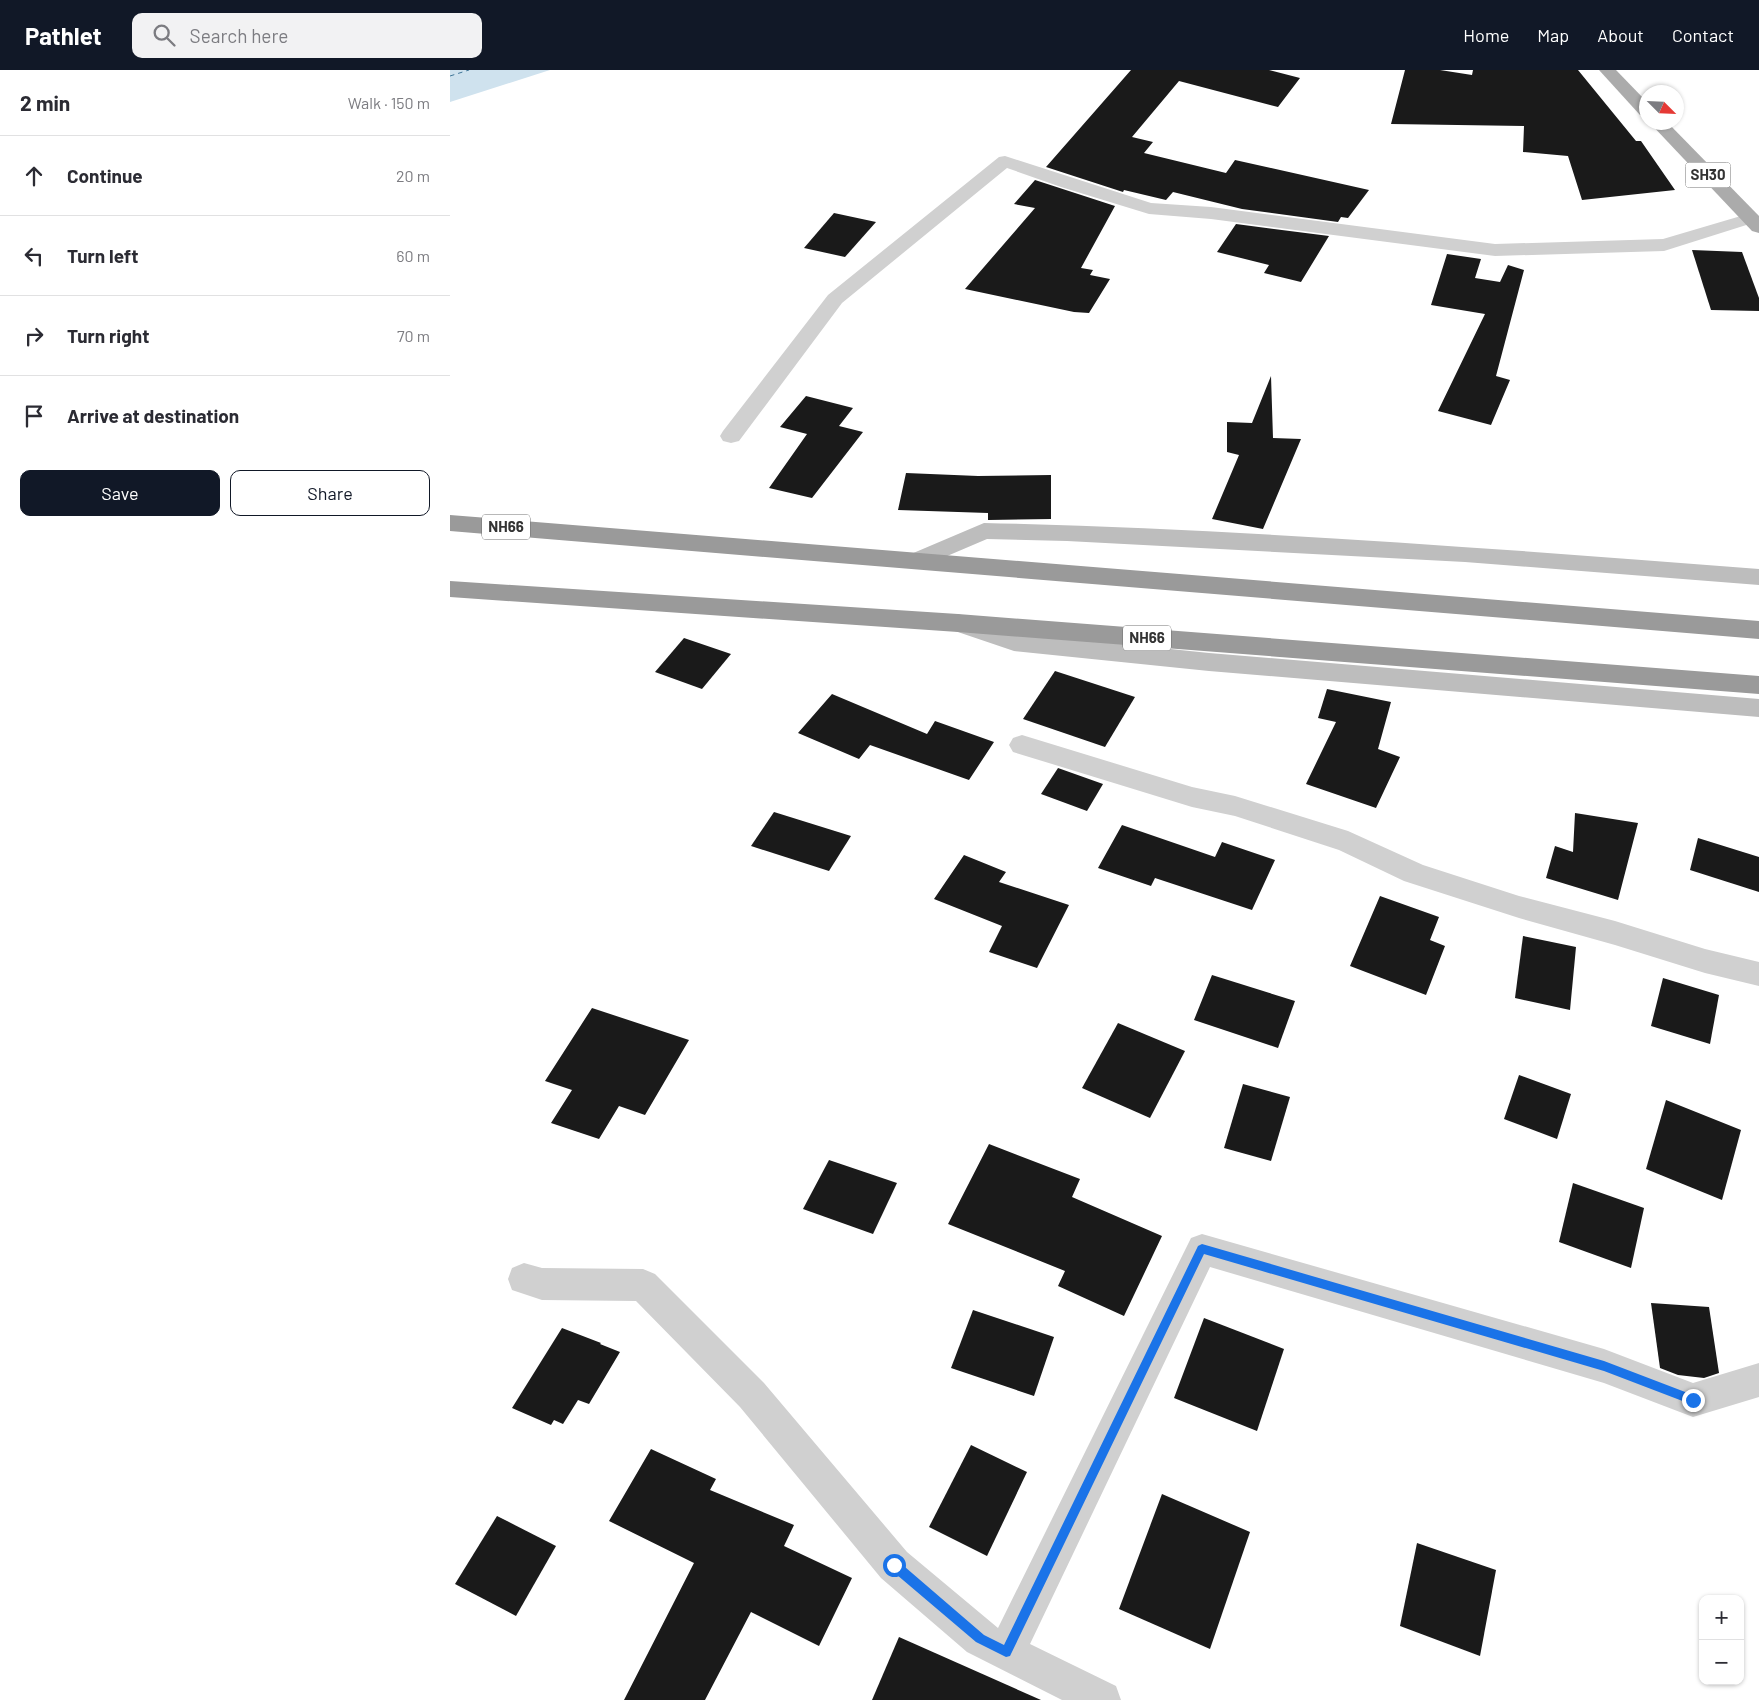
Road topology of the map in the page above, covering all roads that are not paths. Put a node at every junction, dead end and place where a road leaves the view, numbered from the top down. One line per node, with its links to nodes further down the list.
1 (1607, 70): 2 (main road)
2 (1639, 104)
3 (1666, 130): 4 (main road, SH30)
4 (1755, 223): 5 (street)
5 (731, 436)
6 (450, 523): 7 (highway, NH66)
7 (919, 560): 8 (street); 11 (highway, NH66)
8 (1759, 577)
9 (450, 589): 10 (highway, NH66)
10 (958, 623): 12 (highway, NH66); 13 (street)
11 (1759, 630)
12 (1759, 685)
13 (1759, 708)
14 (1022, 745): 15 (street)
15 (1759, 974)
16 (524, 1279): 18 (street)
17 (1759, 1380): 18 (street)
18 (1006, 1652): 19 (street)
19 (1102, 1700)

